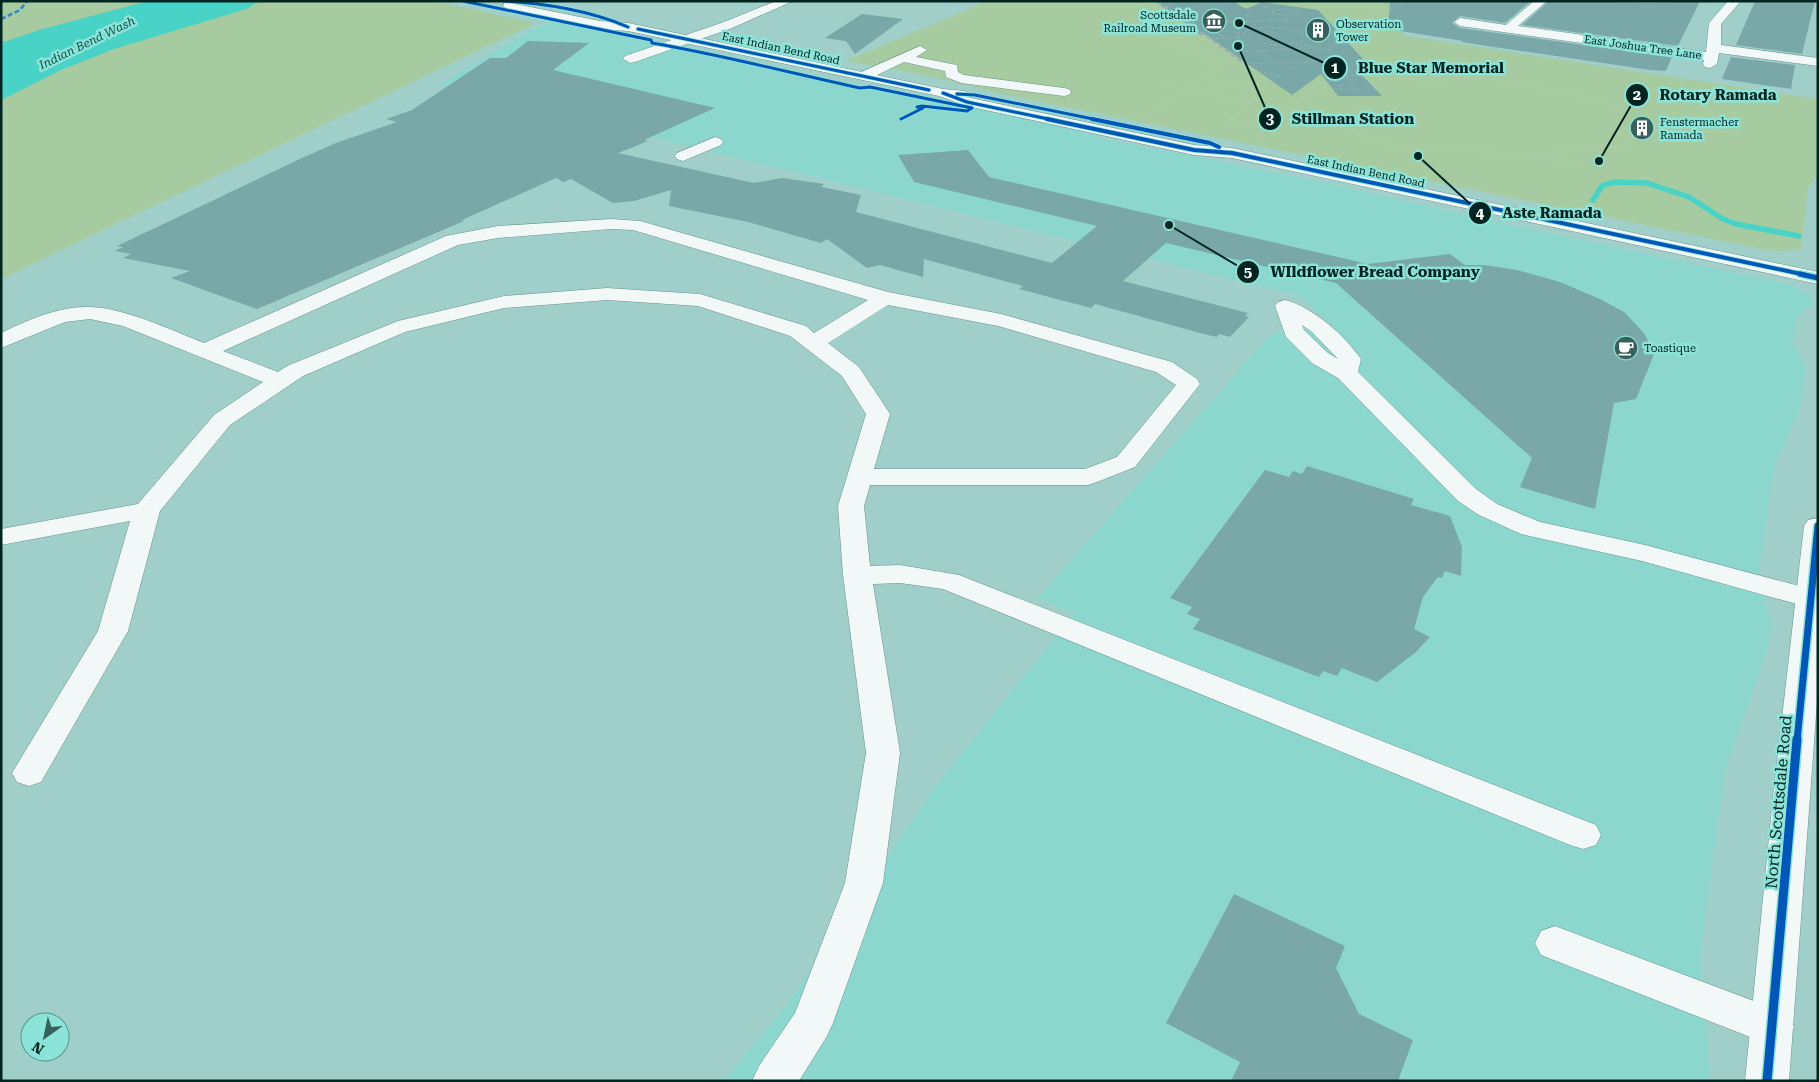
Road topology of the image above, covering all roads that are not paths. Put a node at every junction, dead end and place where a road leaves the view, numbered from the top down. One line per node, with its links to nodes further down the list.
1 (787, 1): 8 (main road)
2 (1541, 1): 7 (main road)
3 (1729, 1): 5 (main road)
4 (510, 2): 8 (main road, East Indian Bend Road)
5 (1734, 2): 11 (main road)
6 (1460, 22): 7 (main road, East Joshua Tree Lane)
7 (1509, 28): 11 (main road, East Joshua Tree Lane)
8 (688, 39): 12 (main road); 14 (main road, East Indian Bend Road)
9 (928, 45): 10 (main road)
10 (903, 58): 14 (main road); 15 (main road)
11 (1712, 58): 13 (main road, East Joshua Tree Lane)
12 (630, 59)
13 (1818, 62)
14 (864, 76): 18 (main road, East Indian Bend Road)
15 (1064, 92)
16 (715, 142): 17 (main road)
17 (683, 156)
18 (1818, 278)
19 (885, 298): 21 (main road); 22 (main road); 25 (main road)
20 (1, 342): 22 (main road)
21 (813, 343): 24 (main road); 25 (main road)
22 (204, 351): 24 (main road)
23 (1346, 373): 30 (main road)
24 (280, 381): 26 (main road)
25 (859, 477): 29 (main road)
26 (147, 510): 28 (main road); 31 (main road)
27 (1818, 526): 30 (main road, North Scottsdale Road)
28 (1, 537)
29 (857, 575): 32 (main road); 35 (main road)
30 (1814, 600): 34 (main road, North Scottsdale Road)
31 (29, 773)
32 (1583, 835)
33 (1555, 942): 34 (main road)
34 (1773, 1027): 36 (main road, North Scottsdale Road)
35 (774, 1081)
36 (1767, 1081)

